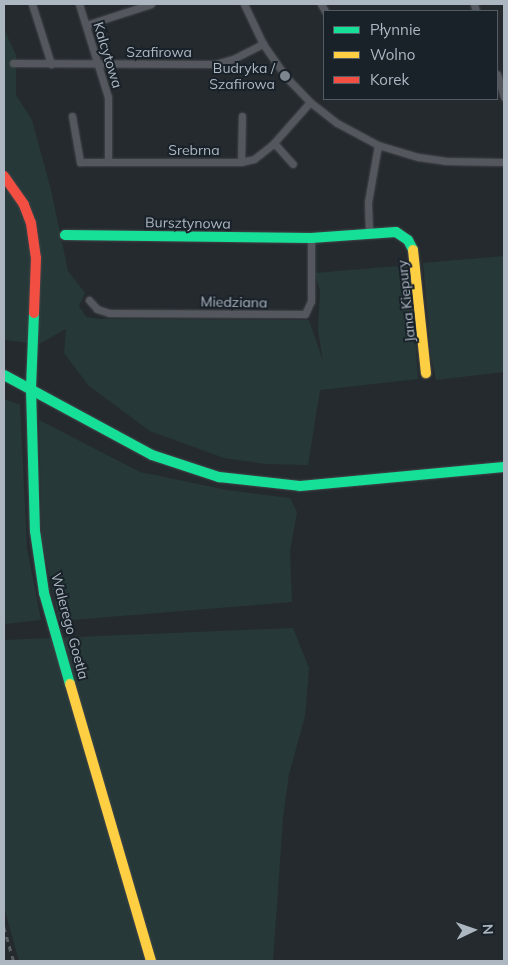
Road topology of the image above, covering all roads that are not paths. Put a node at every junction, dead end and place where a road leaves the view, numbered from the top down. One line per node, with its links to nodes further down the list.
1 (32, 4): 8 (street)
2 (79, 4): 5 (street, Kalcytowa)
3 (151, 4): 5 (street)
4 (244, 4): 6 (street)
5 (86, 25): 9 (street, Kalcytowa)
6 (264, 44): 9 (street, Szafirowa); 12 (street)
7 (13, 63): 8 (street, Szafirowa)
8 (51, 64): 9 (street, Szafirowa)
9 (97, 64): 17 (street, Kalcytowa)
10 (498, 79): 11 (street)
11 (501, 93)
12 (310, 102): 15 (street, Srebrna); 16 (street)
13 (72, 116): 17 (street, Srebrna)
14 (242, 116): 18 (street)
15 (274, 143): 18 (street, Srebrna); 20 (street)
16 (378, 145): 19 (street); 22 (street)
17 (108, 162): 18 (street, Srebrna)
18 (241, 162)
19 (504, 162)
20 (293, 164)
21 (4, 176): 28 (street, Walerego Goetla)
22 (369, 232): 24 (street, Jana Kiepury); 26 (street, Jana Kiepury)
23 (65, 235): 24 (street, Bursztynowa)
24 (311, 238): 25 (street, Miedziana)
25 (89, 300)
26 (426, 373)
27 (4, 375): 28 (street)
28 (30, 389): 29 (street); 30 (street, Walerego Goetla)
29 (504, 468)
30 (151, 961)

